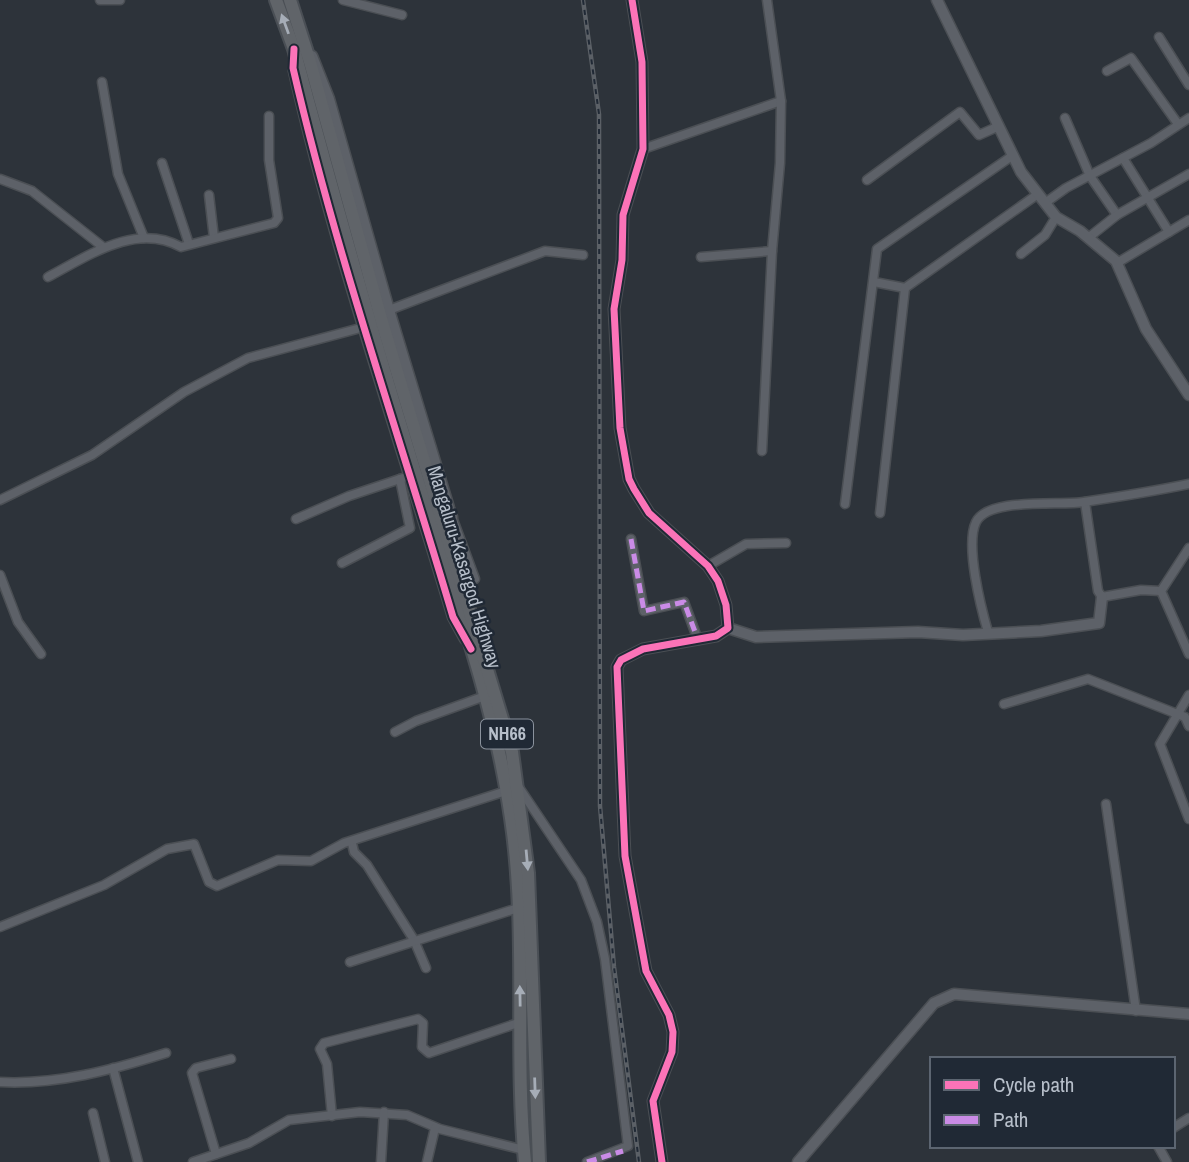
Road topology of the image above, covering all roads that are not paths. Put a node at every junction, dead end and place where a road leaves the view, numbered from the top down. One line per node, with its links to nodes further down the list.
1 (100, 0): 2 (street)
2 (120, 0)
3 (276, 0): 11 (highway, Mangaluru-Kasargod Highway / NH66, one-way to 3)
4 (290, 0): 11 (highway, Mangaluru-Kasargod Highway / NH66)
5 (343, 0): 9 (street)
6 (632, 0): 21 (street)
7 (766, 0): 15 (street)
8 (937, 0): 20 (street)
9 (402, 15)
10 (1159, 37): 14 (street)
11 (300, 48): 50 (highway, Mangaluru-Kasargod Highway / NH66); 50 (street)
12 (1107, 71): 19 (street)
13 (102, 82): 37 (street)
14 (1189, 85)
15 (781, 100): 21 (street); 42 (street)
16 (269, 116): 38 (street)
17 (1065, 118): 26 (street)
18 (1189, 118): 19 (street)
19 (1178, 124): 23 (street)
20 (997, 127): 22 (street); 28 (street)
21 (643, 149): 66 (street)
22 (1012, 156): 29 (street); 48 (street)
23 (1123, 158): 26 (street); 31 (street)
24 (162, 163): 40 (street)
25 (1189, 174): 31 (street)
26 (1090, 176): 32 (street); 33 (street)
27 (0, 179): 41 (street)
28 (867, 180)
29 (1038, 194): 32 (street); 49 (street)
30 (209, 195): 38 (street)
31 (1149, 197): 33 (street); 36 (street)
32 (1045, 203): 34 (street)
33 (1117, 215): 39 (street)
34 (1056, 217): 39 (street); 43 (street)
35 (1189, 220): 36 (street)
36 (1169, 232): 46 (street)
37 (144, 238): 40 (street); 41 (street)
38 (214, 238): 40 (street)
39 (1088, 238): 46 (street)
40 (189, 244)
41 (103, 247): 47 (street)
42 (772, 251): 45 (street); 52 (street)
43 (1021, 254)
44 (583, 255): 50 (street)
45 (701, 257)
46 (1117, 263): 51 (street)
47 (48, 277)
48 (874, 282): 49 (street); 57 (street)
49 (905, 288): 58 (street)
50 (379, 321): 53 (street); 55 (street); 59 (street); 61 (highway, Mangaluru-Kasargod Highway / NH66); 74 (highway, Mangaluru-Kasargod Highway / NH66)
51 (1189, 395)
52 (762, 451)
53 (405, 478): 60 (street); 65 (street); 74 (street)
54 (1189, 484): 56 (street)
55 (0, 500)
56 (1085, 502): 70 (street); 72 (street)
57 (845, 504)
58 (880, 513)
59 (452, 517): 61 (street); 68 (street)
60 (296, 519)
61 (447, 534): 83 (highway, Mangaluru-Kasargod Highway / NH66)
62 (631, 539): 73 (street)
63 (786, 543): 66 (street)
64 (1189, 548): 69 (street)
65 (342, 563)
66 (708, 566): 71 (street)
67 (0, 575): 75 (street)
68 (475, 579)
69 (1161, 591): 70 (street); 76 (street)
70 (1102, 597): 72 (street)
71 (728, 628): 72 (street); 73 (street)
72 (988, 632)
73 (698, 640): 112 (street)
74 (471, 649): 78 (highway, Mangaluru-Kasargod Highway / NH66)
75 (41, 654)
76 (1189, 654)
77 (1189, 695): 80 (street)
78 (485, 696): 82 (street); 83 (highway, Mangaluru-Kasargod Highway / NH66)
79 (1004, 704): 80 (street)
80 (1177, 714): 81 (street); 85 (street)
81 (1189, 726)
82 (395, 732)
83 (512, 788): 86 (street); 87 (highway, Mangaluru-Kasargod Highway / NH66); 110 (highway, Mangaluru-Kasargod Highway / NH66, one-way to 110); 111 (street)
84 (1106, 804): 92 (street)
85 (1189, 819)
86 (352, 843): 88 (street); 89 (street)
87 (519, 908): 89 (street); 94 (highway, Mangaluru-Kasargod Highway / NH66, one-way to 87)
88 (0, 927)
89 (414, 940): 90 (street); 91 (street)
90 (350, 962)
91 (426, 968)
92 (1136, 1011): 93 (street); 113 (street)
93 (1189, 1014)
94 (521, 1023): 101 (street); 104 (highway, Mangaluru-Kasargod Highway / NH66)
95 (166, 1053): 97 (street)
96 (231, 1059): 103 (street)
97 (113, 1068): 98 (street); 106 (street)
98 (0, 1082)
99 (384, 1112): 101 (street); 102 (street); 108 (street)
100 (93, 1113): 105 (street)
101 (332, 1116): 103 (street)
102 (435, 1128): 104 (street); 109 (street)
103 (216, 1154): 107 (street)
104 (525, 1156)
105 (105, 1162)
106 (138, 1162)
107 (193, 1162)
108 (381, 1162)
109 (427, 1162)
110 (539, 1162)
111 (587, 1162)
112 (662, 1162)
113 (798, 1162)

